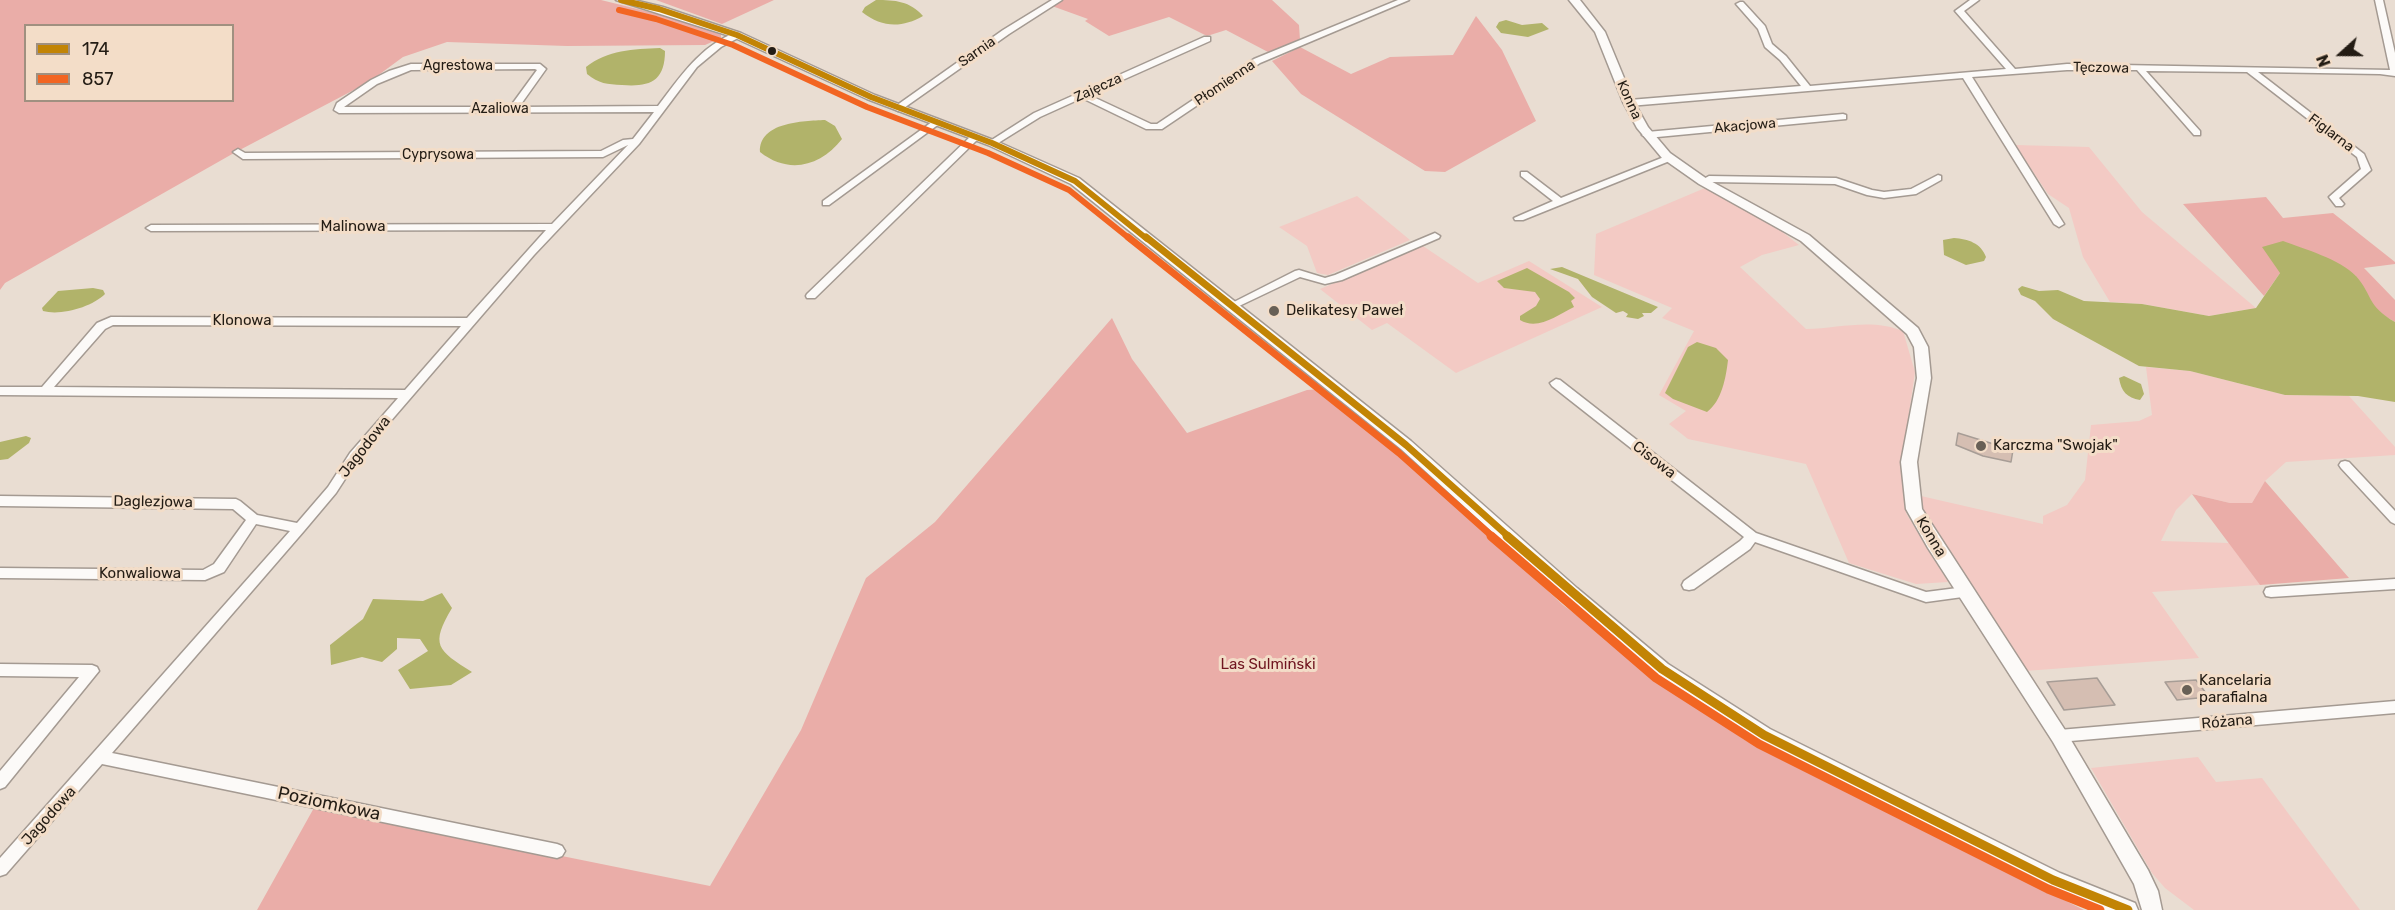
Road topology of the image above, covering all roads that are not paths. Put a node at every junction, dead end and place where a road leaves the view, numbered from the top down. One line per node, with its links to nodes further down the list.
1 (621, 0): 8 (street)
2 (1058, 0): 19 (street, Sarnia)
3 (1405, 0): 16 (street, Płomienna)
4 (1575, 0): 17 (street, Konna)
5 (1975, 0): 12 (street)
6 (2379, 0): 13 (street)
7 (1740, 4): 15 (street)
8 (738, 34): 19 (street); 21 (street, Jagodowa)
9 (1207, 39): 16 (street, Zajęcza)
10 (2140, 69): 11 (street, Tęczowa); 12 (street, Tęczowa); 24 (street)
11 (2250, 70): 13 (street, Tęczowa); 36 (street, Figlarna)
12 (2012, 71): 14 (street, Tęczowa)
13 (2395, 73)
14 (1965, 74): 15 (street, Tęczowa); 38 (street)
15 (1808, 88): 17 (street, Tęczowa)
16 (1082, 95): 28 (street, Zajęcza)
17 (1629, 103): 25 (street, Konna)
18 (514, 108): 20 (street, Azaliowa); 20 (street, Agrestowa); 21 (street, Azaliowa)
19 (897, 108): 23 (street)
20 (339, 110)
21 (660, 110): 27 (street, Jagodowa)
22 (1843, 117): 25 (street, Akacjowa)
23 (936, 122): 26 (street); 35 (street)
24 (2197, 133)
25 (1647, 135): 30 (street, Konna)
26 (975, 137): 28 (street); 42 (street)
27 (636, 142): 29 (street, Cyprysowa); 39 (street, Jagodowa)
28 (992, 143): 43 (street)
29 (238, 152)
30 (1669, 158): 33 (street, Konna); 34 (street)
31 (1524, 174): 34 (street)
32 (1938, 178): 33 (street)
33 (1705, 181): 58 (street, Konna)
34 (1560, 202): 37 (street)
35 (826, 203)
36 (2339, 204)
37 (1519, 218)
38 (2059, 224)
39 (555, 227): 40 (street, Malinowa); 44 (street, Jagodowa)
40 (151, 228)
41 (1435, 236): 43 (street)
42 (810, 296)
43 (1233, 305): 67 (street)
44 (471, 322): 47 (street, Klonowa); 48 (street, Jagodowa)
45 (1556, 383): 54 (street, Cisowa)
46 (0, 391): 47 (street)
47 (44, 392): 48 (street)
48 (408, 394): 53 (street, Jagodowa)
49 (2345, 465): 52 (street)
50 (1, 502): 51 (street, Daglezjowa)
51 (254, 519): 53 (street, Daglezjowa); 55 (street, Konwaliowa)
52 (2395, 519)
53 (300, 528): 63 (street, Jagodowa)
54 (1752, 536): 57 (street); 58 (street, Cisowa)
55 (0, 573)
56 (2395, 584): 59 (street)
57 (1689, 585)
58 (1965, 592): 62 (street, Konna)
59 (2271, 592)
60 (0, 670): 64 (street)
61 (2395, 707): 62 (street, Różana)
62 (2059, 736): 68 (street, Konna)
63 (101, 757): 65 (street, Poziomkowa); 66 (street, Jagodowa)
64 (0, 782)
65 (557, 851)
66 (0, 869)
67 (2128, 910)
68 (2151, 910)

